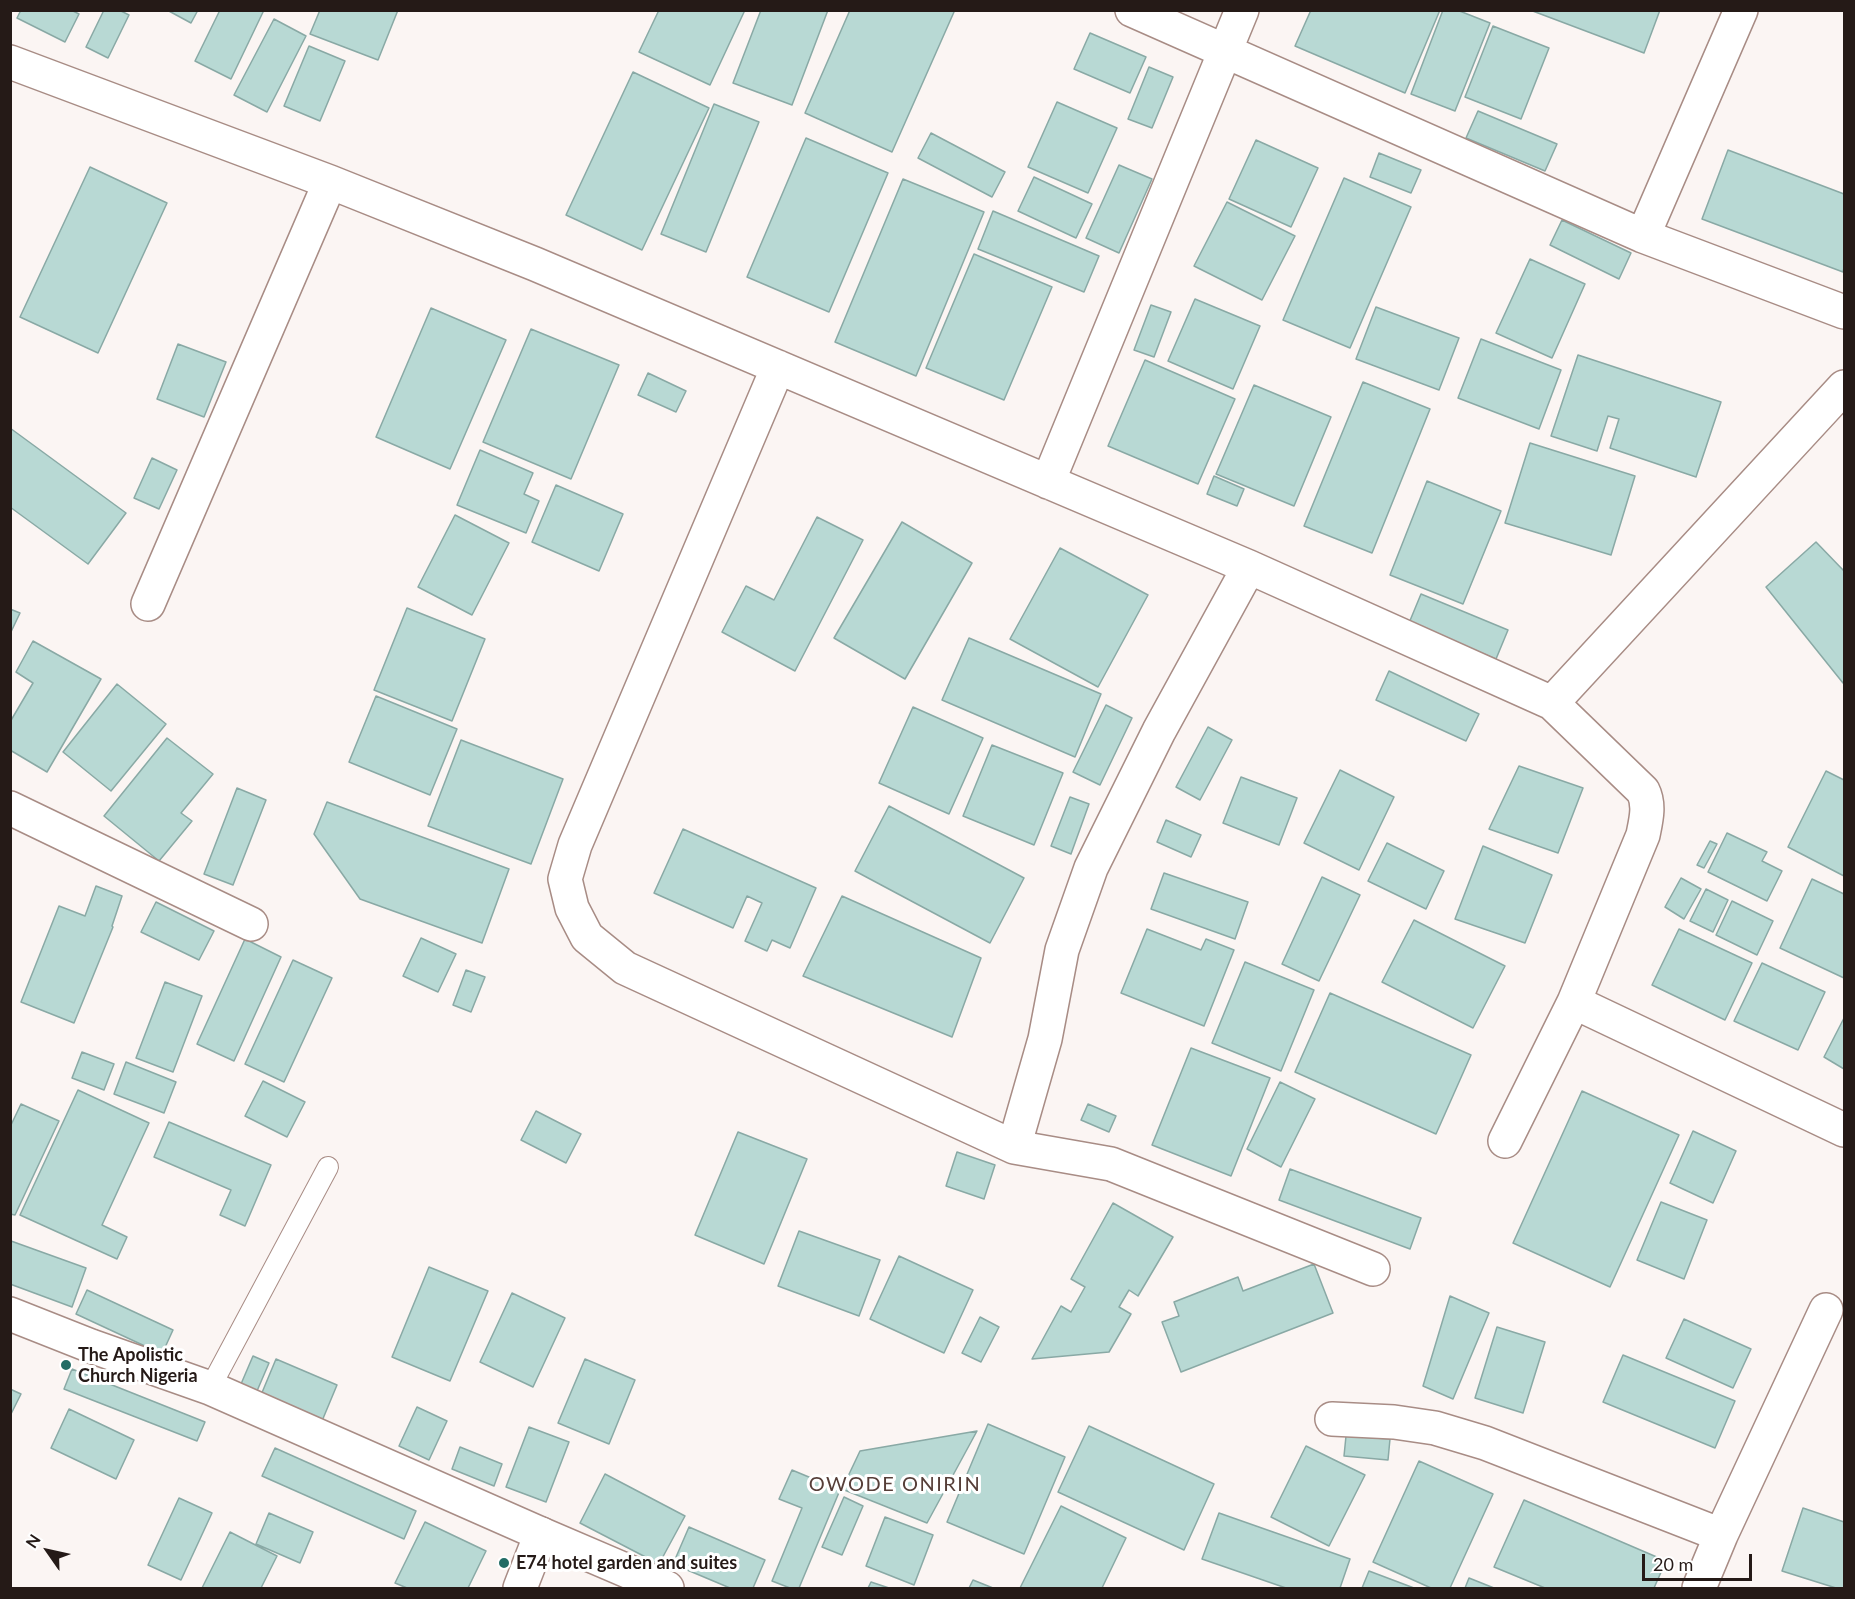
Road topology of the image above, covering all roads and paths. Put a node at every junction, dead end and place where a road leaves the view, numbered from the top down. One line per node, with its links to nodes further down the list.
1 (1132, 10): 4 (street)
2 (1242, 10): 4 (street)
3 (1741, 10): 7 (street)
4 (1224, 52): 7 (street); 11 (street)
5 (10, 63): 6 (street)
6 (330, 182): 9 (street); 13 (street)
7 (1643, 236): 8 (street)
8 (1845, 312)
9 (778, 367): 11 (street); 20 (street)
10 (1845, 387): 14 (street)
11 (1048, 482): 12 (street)
12 (1249, 567): 14 (street); 20 (street)
13 (148, 604)
14 (1552, 703): 17 (street)
15 (10, 808): 16 (street)
16 (251, 924)
17 (1574, 1002): 18 (street); 19 (street)
18 (1845, 1130)
19 (1505, 1141)
20 (1014, 1148): 22 (street)
21 (328, 1167): 25 (lane)
22 (1373, 1269)
23 (1826, 1310): 28 (street)
24 (10, 1314): 25 (street)
25 (210, 1388): 27 (street)
26 (1332, 1419): 28 (street)
27 (541, 1534): 29 (street); 30 (street)
28 (1721, 1535): 31 (street)
29 (520, 1588)
30 (667, 1588)
31 (1699, 1588)

